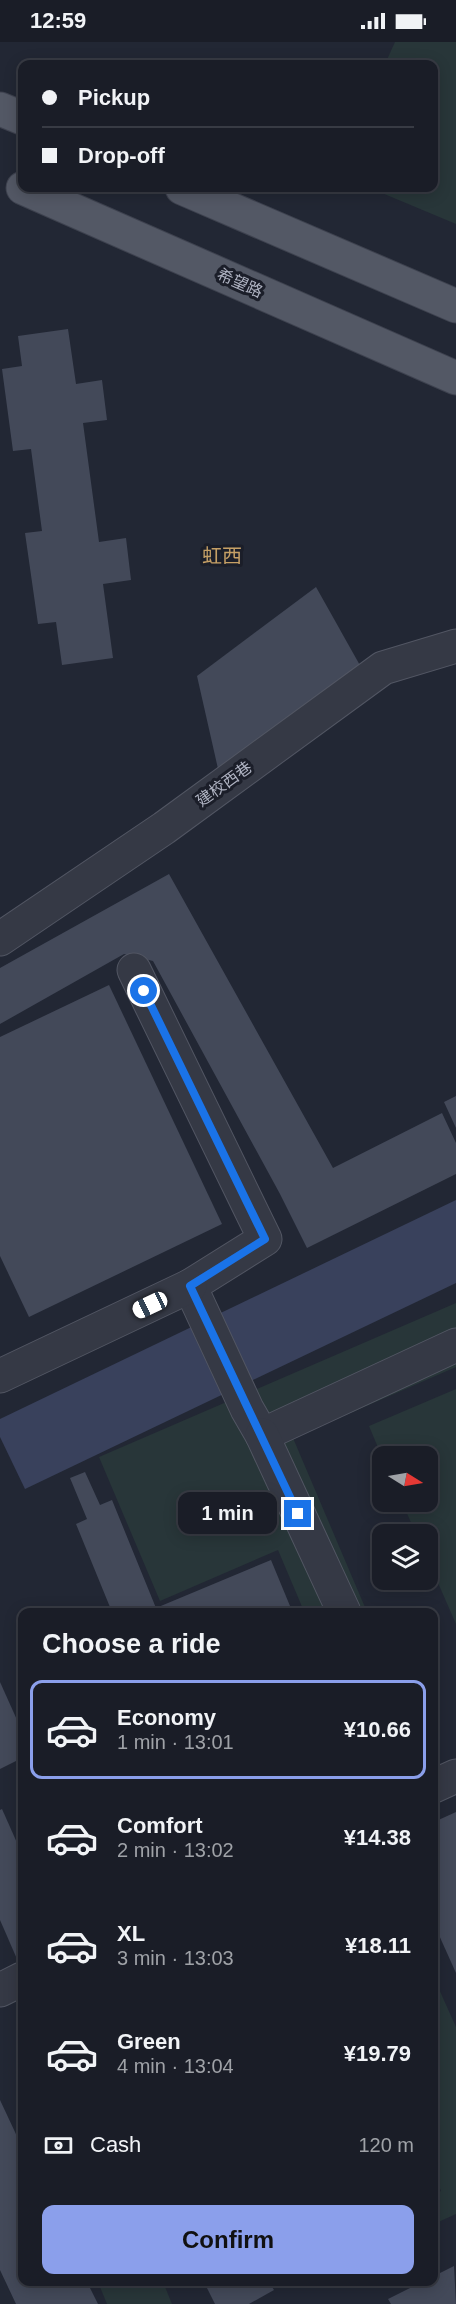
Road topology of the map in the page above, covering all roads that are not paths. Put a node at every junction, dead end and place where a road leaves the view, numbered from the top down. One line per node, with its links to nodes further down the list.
1 (0, 109): 2 (main road)
2 (18, 116)
3 (0, 177): 4 (main road, 希望路)
4 (18, 185)
5 (34, 192): 8 (main road, 希望路)
6 (191, 192): 7 (main road)
7 (456, 306)
8 (456, 378)
9 (456, 646): 10 (street, 建校西巷)
10 (0, 939)
11 (134, 970): 12 (street)
12 (196, 1299): 14 (street); 15 (street)
13 (456, 1345): 15 (street)
14 (3, 1367)
15 (255, 1422): 16 (street)
16 (342, 1608)
17 (456, 1776): 18 (street)
18 (438, 1784)
19 (18, 1981): 20 (street)
20 (0, 1990)

